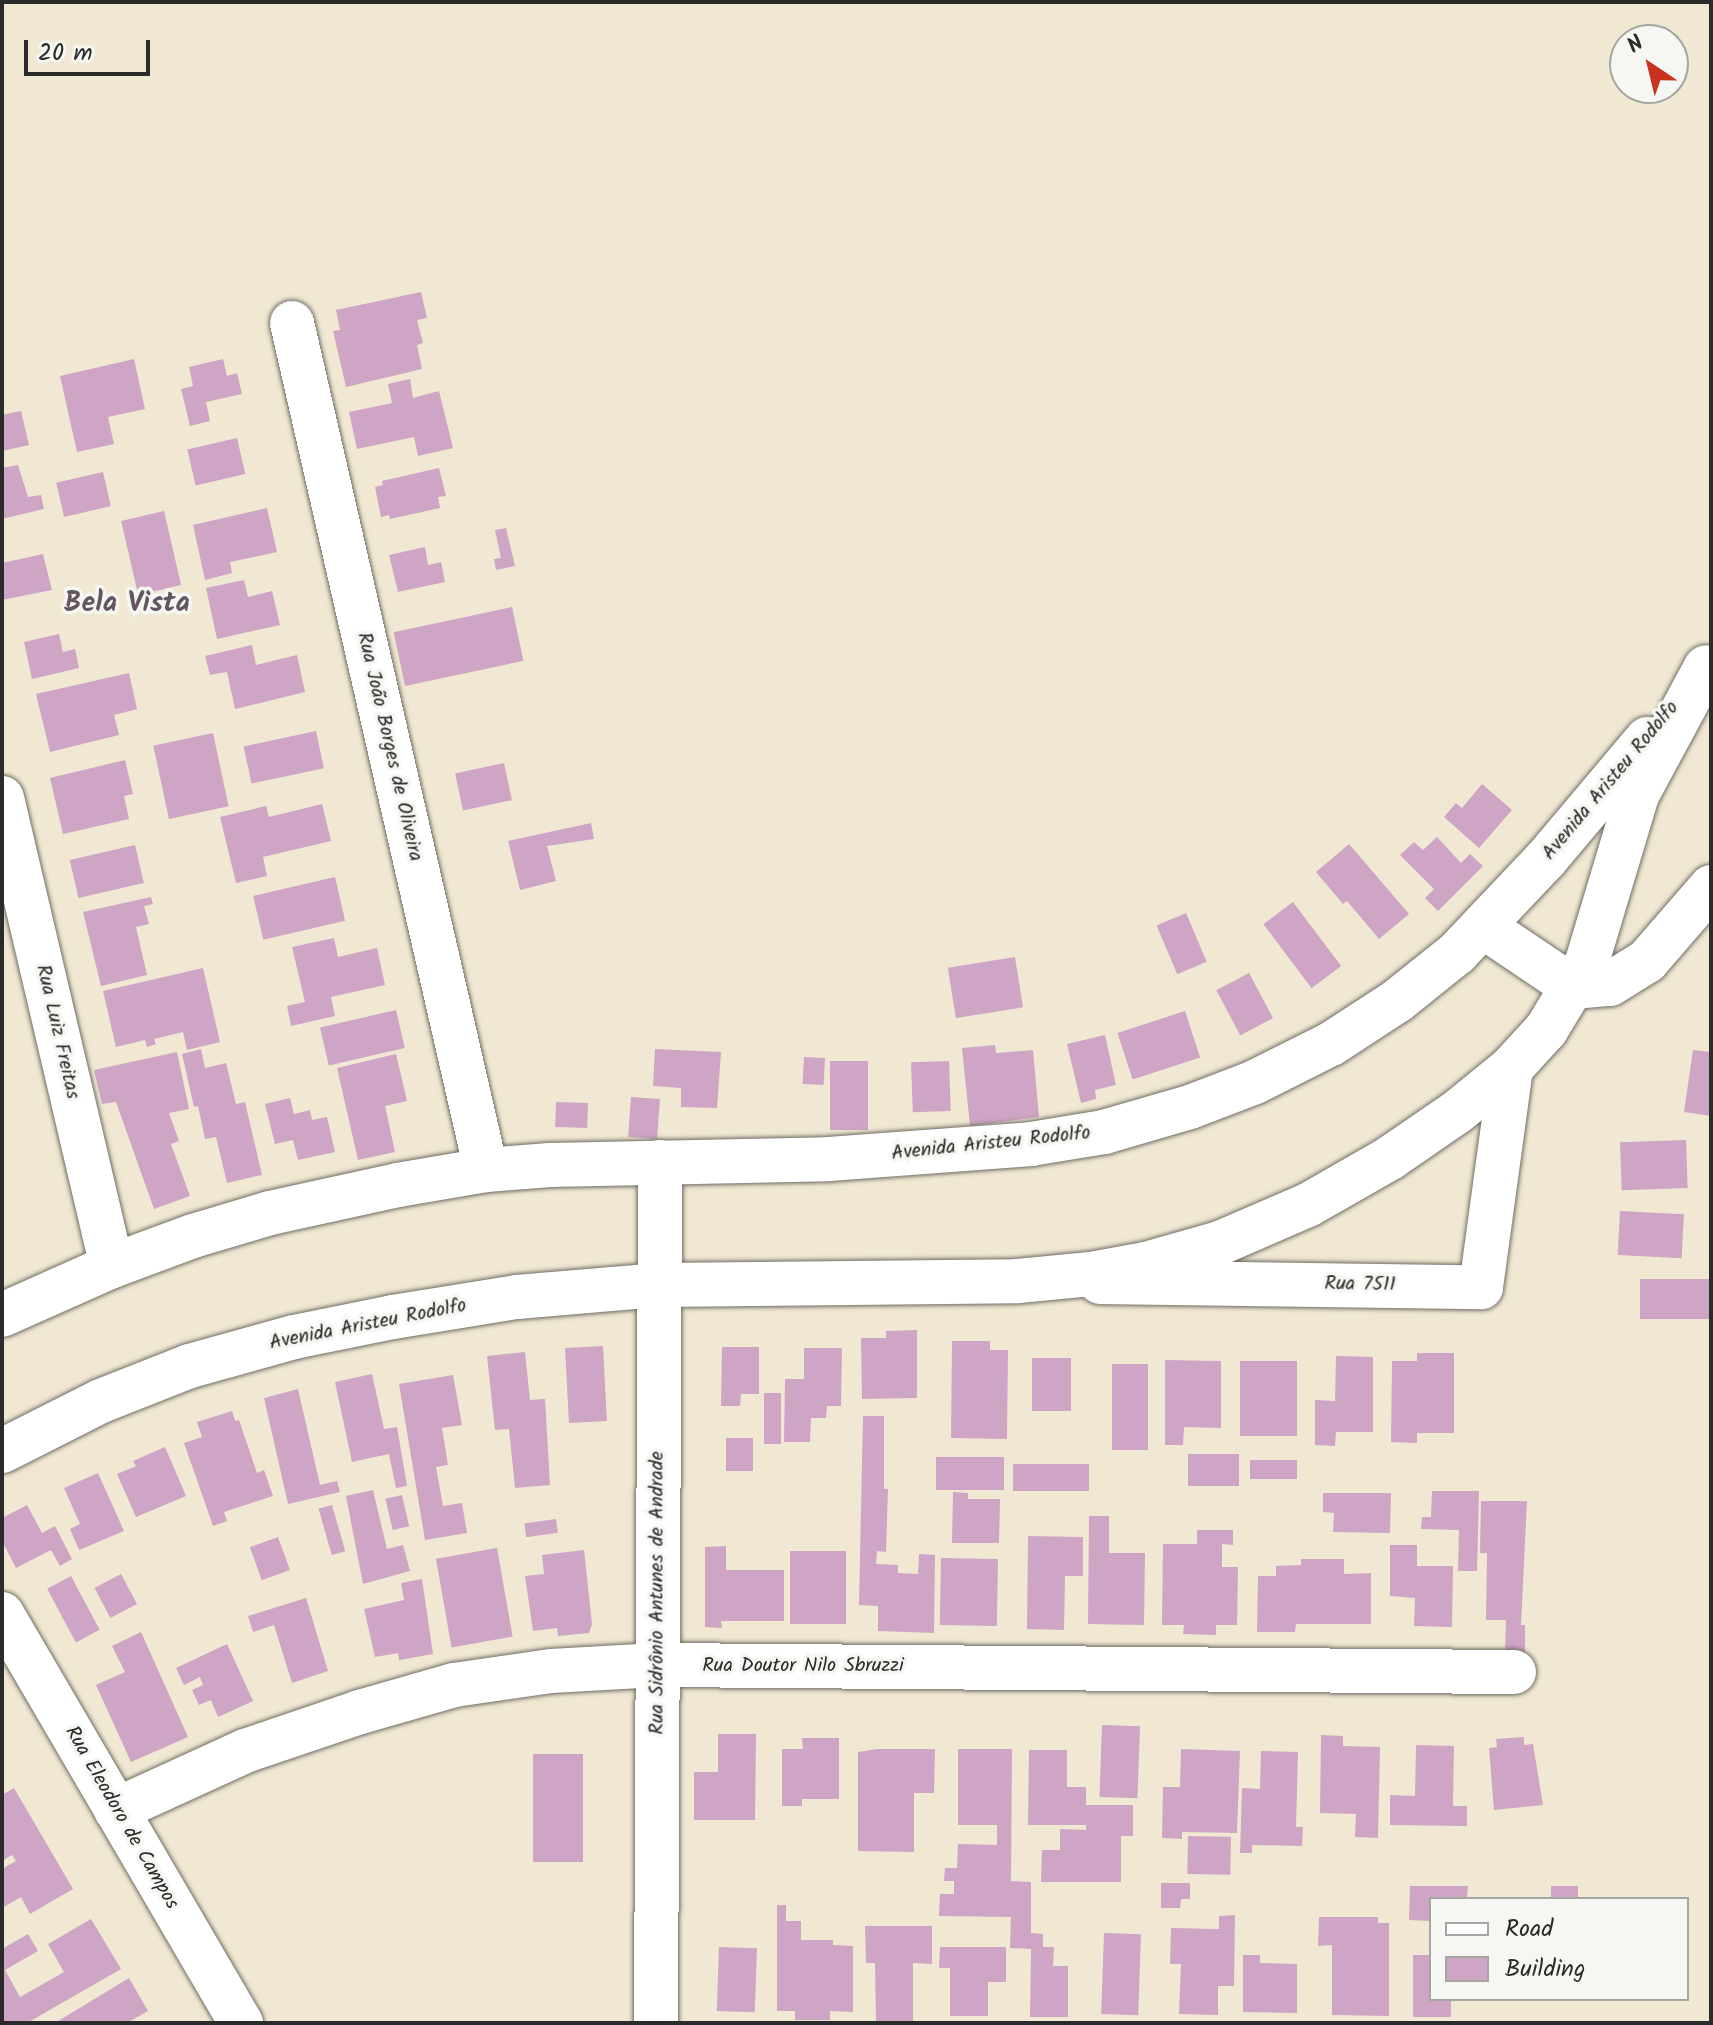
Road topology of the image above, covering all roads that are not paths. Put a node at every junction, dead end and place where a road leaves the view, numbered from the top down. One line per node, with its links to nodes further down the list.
1 (292, 323): 9 (street, Rua João Borges de Oliveira)
2 (1708, 664): 5 (street, Avenida Aristeu Rodolfo); 6 (street, Avenida Aristeu Rodolfo)
3 (2, 798): 10 (street, Rua Luiz Freitas)
4 (1711, 887): 6 (street)
5 (1484, 927): 6 (street); 8 (street, Avenida Aristeu Rodolfo)
6 (1573, 987): 7 (street, Avenida Aristeu Rodolfo)
7 (1511, 1068): 11 (street, Avenida Aristeu Rodolfo); 11 (street, Rua 7511)
8 (660, 1162): 9 (street, Avenida Aristeu Rodolfo); 12 (street, Rua Sidrônio Antunes de Andrade)
9 (486, 1170): 10 (street, Avenida Aristeu Rodolfo)
10 (112, 1266): 13 (street, Avenida Aristeu Rodolfo)
11 (1018, 1281): 12 (street, Avenida Aristeu Rodolfo)
12 (660, 1285): 14 (street, Avenida Aristeu Rodolfo); 16 (street, Rua Sidrônio Antunes de Andrade)
13 (2, 1315)
14 (2, 1451)
15 (2, 1614): 18 (street, Rua Eleodoro de Campos)
16 (658, 1665): 17 (street, Rua Doutor Nilo Sbruzzi); 18 (street, Rua Doutor Nilo Sbruzzi); 20 (street, Rua Sidrônio Antunes de Andrade)
17 (1514, 1672)
18 (116, 1810): 19 (street, Rua Eleodoro de Campos)
19 (241, 2023)
20 (656, 2023)

